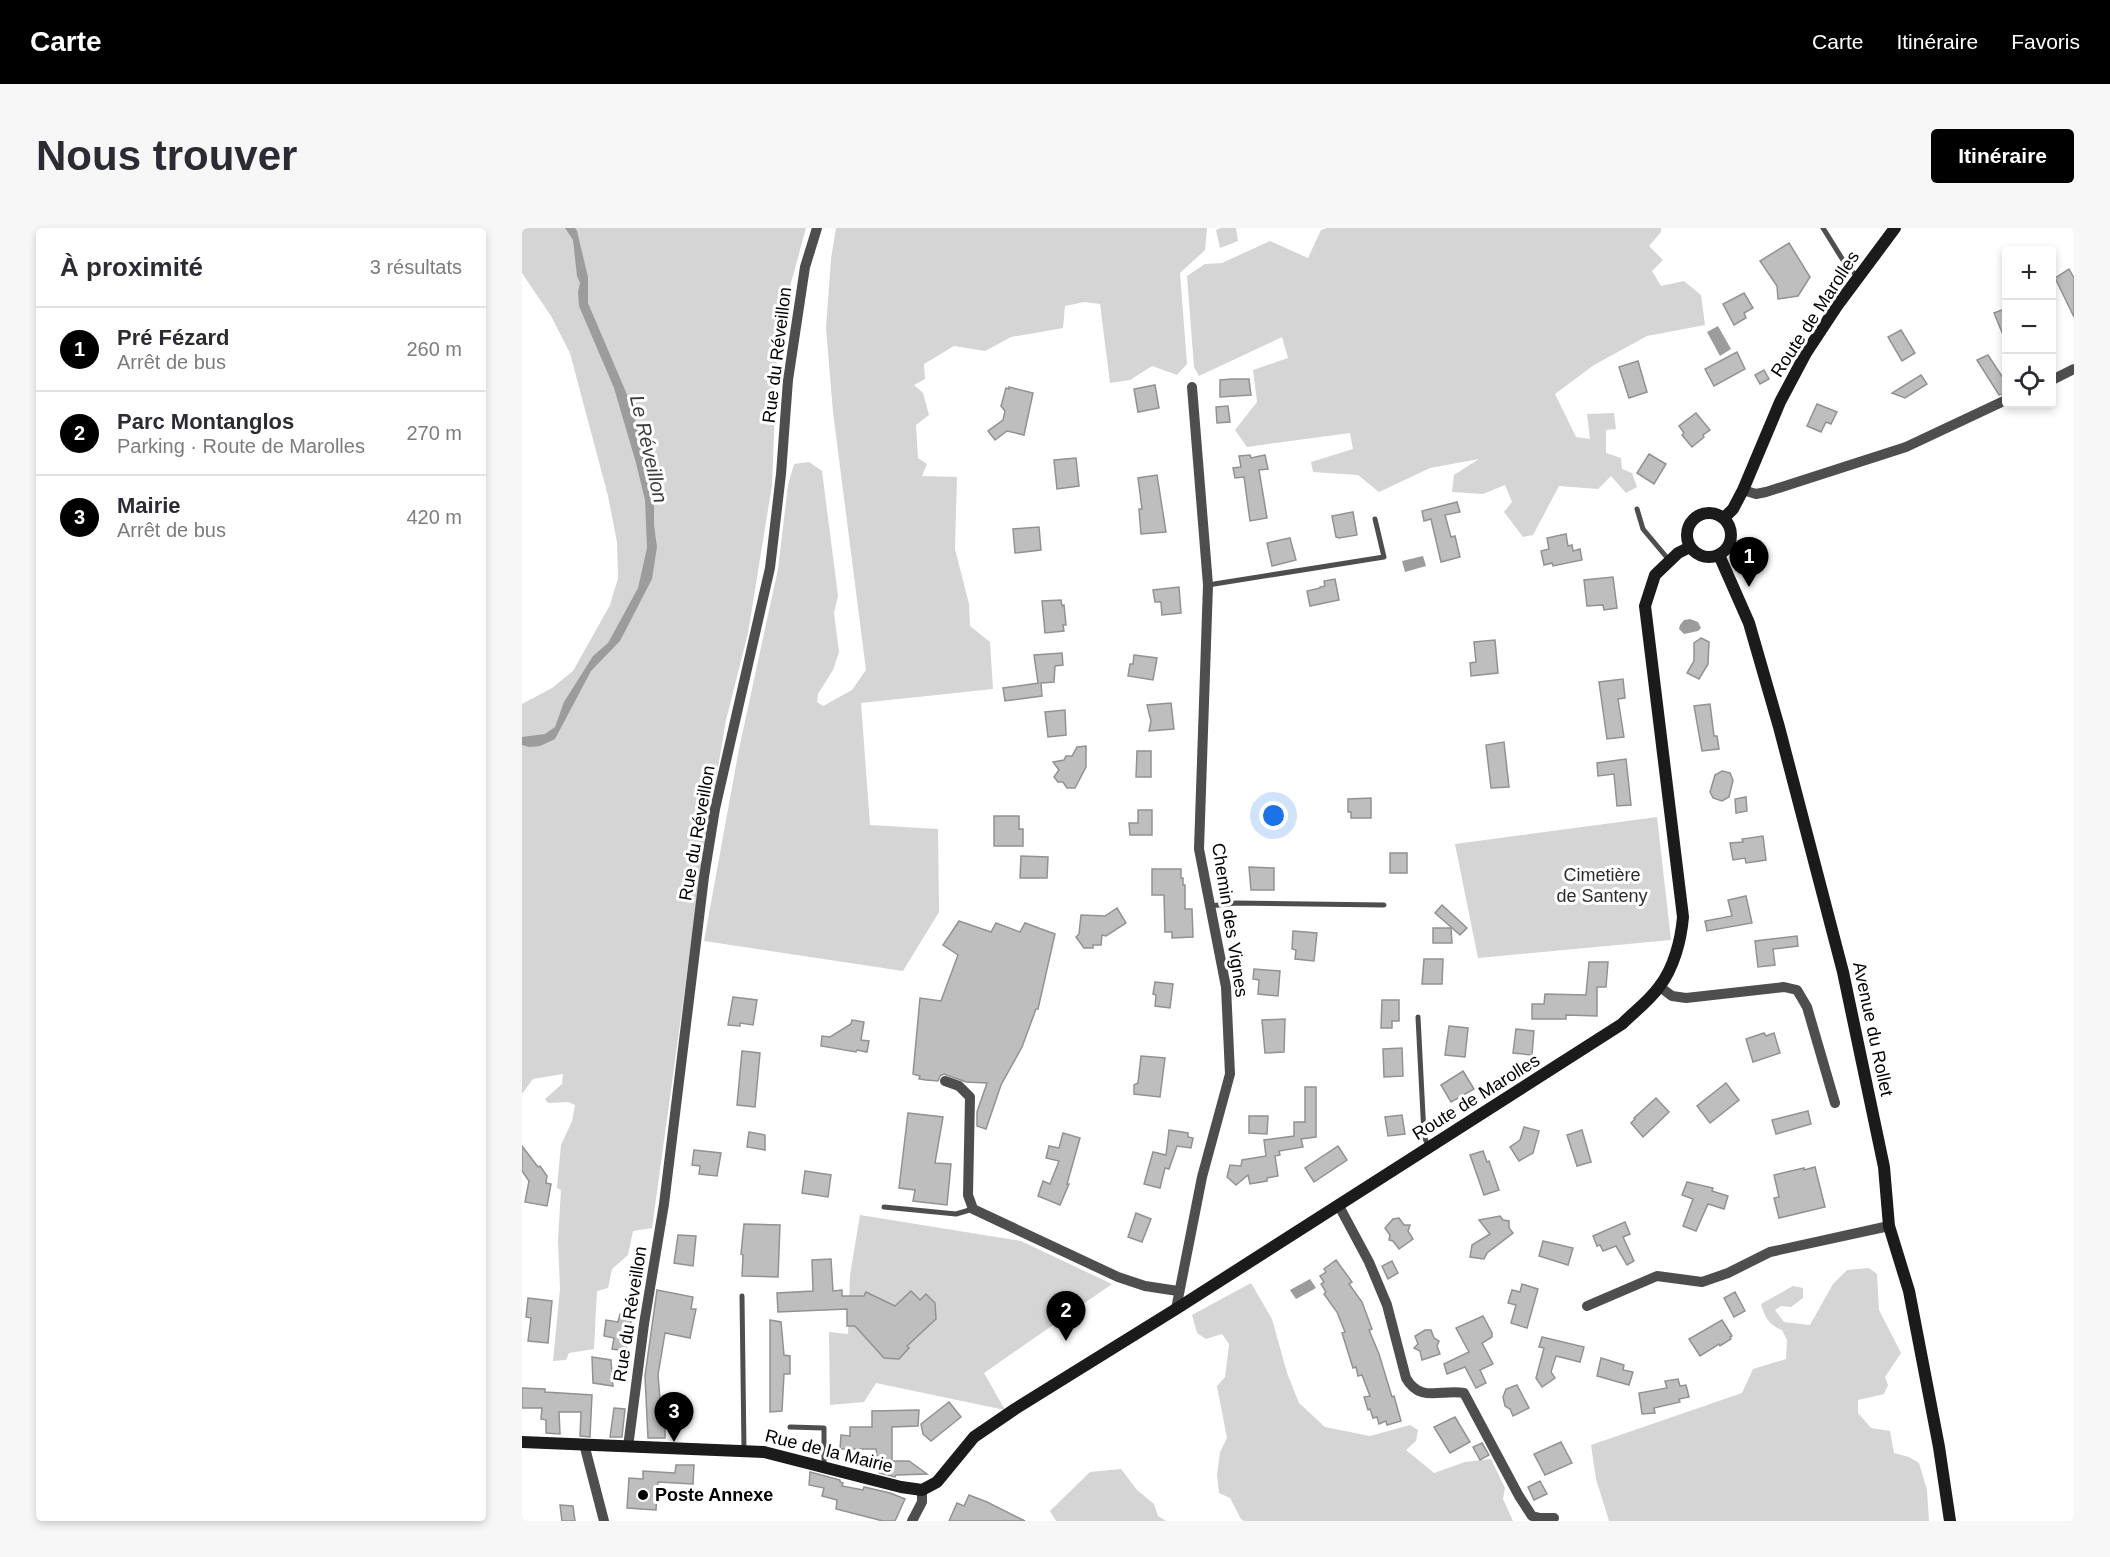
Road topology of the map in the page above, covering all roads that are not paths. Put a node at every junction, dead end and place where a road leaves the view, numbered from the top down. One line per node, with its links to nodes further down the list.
1 (817, 228): 35 (street, Rue du Réveillon)
2 (1823, 228): 4 (lane)
3 (1895, 228): 4 (street, Route de Marolles)
4 (1859, 277): 9 (street, Route de Marolles)
5 (2074, 369): 6 (street)
6 (2056, 378)
7 (1192, 387): 16 (street, Chemin des Vignes)
8 (2002, 402): 9 (street)
9 (1743, 490): 11 (street, Route de Marolles)
10 (1637, 509): 15 (lane)
11 (1724, 518): 13 (street); 14 (street)
12 (1375, 519): 16 (lane)
13 (1690, 546): 14 (street); 15 (street, Route de Marolles)
14 (1719, 555): 27 (street, Avenue du Rollet)
15 (1670, 561): 19 (street, Route de Marolles)
16 (1208, 585): 18 (street, Chemin des Vignes)
17 (1384, 905): 18 (lane)
18 (1210, 906): 28 (street, Chemin des Vignes)
19 (1660, 987): 22 (street); 23 (street, Route de Marolles)
20 (1418, 1017): 23 (lane)
21 (945, 1081): 26 (street)
22 (1835, 1103)
23 (1429, 1149): 24 (street, Route de Marolles)
24 (1339, 1206): 31 (street, Route de Marolles); 39 (street)
25 (884, 1207): 26 (lane)
26 (973, 1209): 28 (street)
27 (1889, 1226): 30 (street); 42 (street, Avenue du Rollet)
28 (1178, 1291): 31 (street, Chemin des Vignes)
29 (742, 1296): 36 (lane)
30 (1587, 1306)
31 (1176, 1309): 38 (street, Route de Marolles)
32 (790, 1427): 37 (lane)
33 (522, 1442): 34 (street, Rue de la Mairie)
34 (584, 1444): 35 (street, Rue de la Mairie); 40 (street)
35 (628, 1447): 36 (street, Rue de la Mairie)
36 (744, 1451): 37 (street, Rue de la Mairie)
37 (824, 1466): 38 (street, Rue de la Mairie)
38 (922, 1490): 41 (street)
39 (1554, 1518)
40 (604, 1521)
41 (912, 1521)
42 (1950, 1521)

